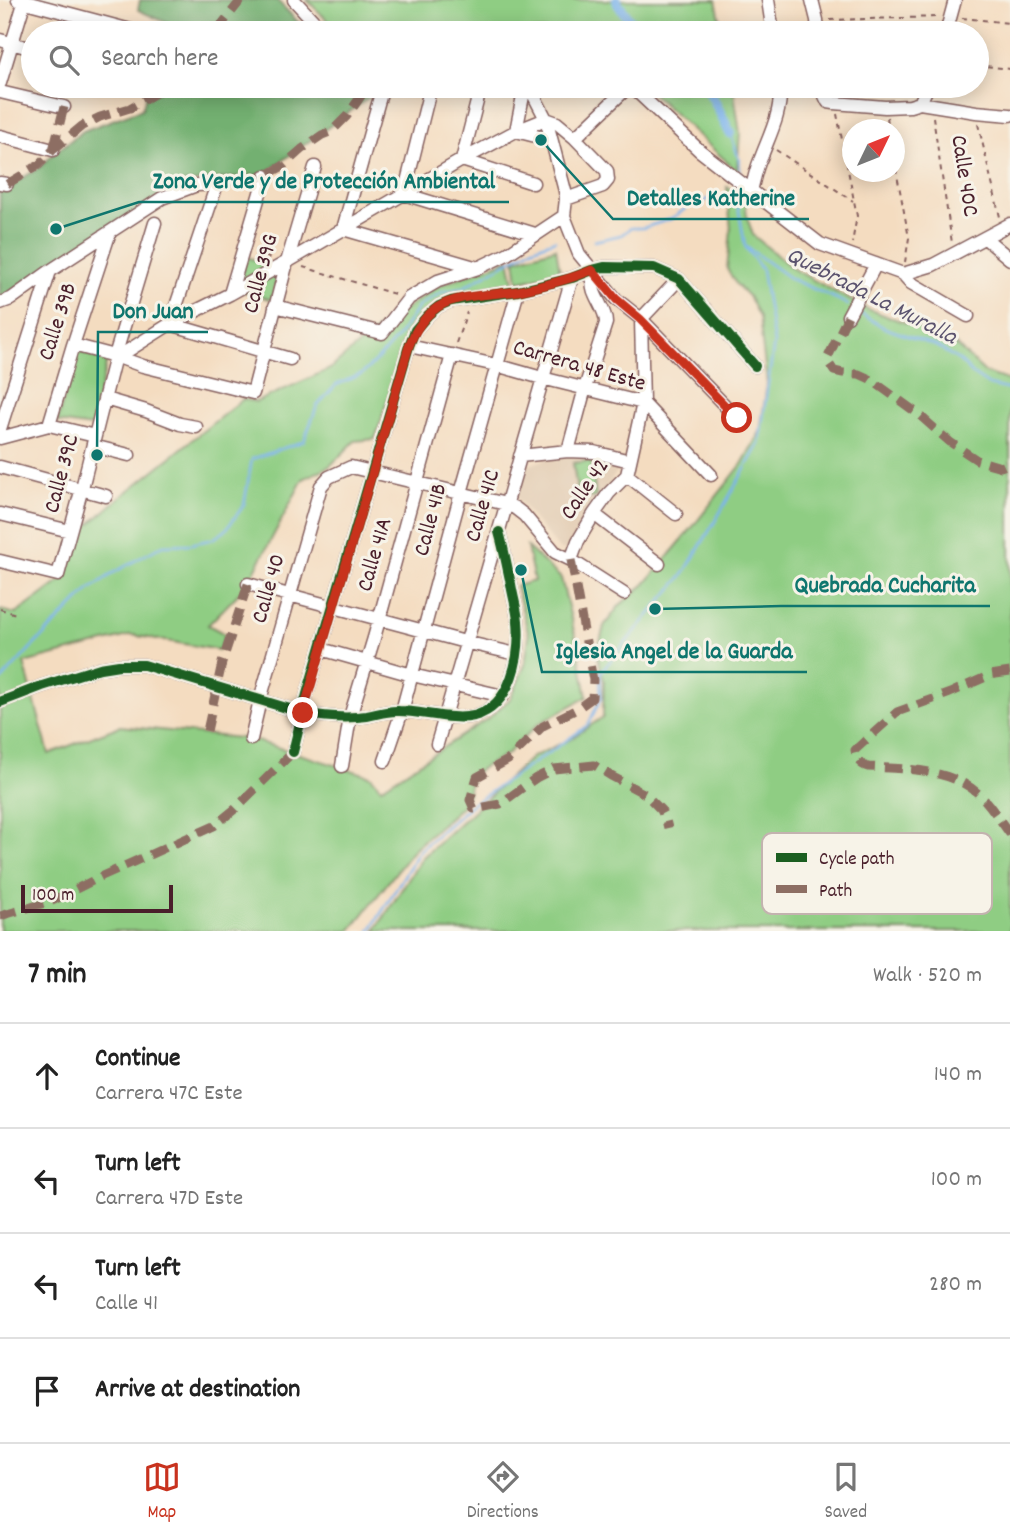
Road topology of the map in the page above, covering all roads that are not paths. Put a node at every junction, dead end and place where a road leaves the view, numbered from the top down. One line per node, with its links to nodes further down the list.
1 (294, 0): 7 (street)
2 (768, 0): 8 (street)
3 (811, 0): 9 (street)
4 (955, 0): 10 (street)
5 (22, 1): 6 (street); 11 (street)
6 (97, 21)
7 (314, 21)
8 (772, 21)
9 (816, 21)
10 (950, 21)
11 (6, 42): 12 (street)
12 (0, 83)
13 (0, 92): 14 (street)
14 (21, 97)
15 (26, 98): 27 (street)
16 (380, 98): 45 (street)
17 (428, 98): 40 (street)
18 (478, 98): 35 (street)
19 (524, 98): 30 (street)
20 (531, 98): 29 (street)
21 (617, 98): 32 (street)
22 (643, 98): 39 (street)
23 (781, 98): 39 (street)
24 (827, 98): 26 (street)
25 (927, 98): 26 (street)
26 (926, 103): 28 (street)
27 (64, 107)
28 (1010, 114)
29 (546, 120): 30 (street); 32 (street); 33 (street)
30 (516, 131): 33 (street); 35 (street)
31 (0, 136): 34 (street)
32 (575, 138): 41 (street)
33 (551, 140): 41 (street)
34 (53, 150)
35 (461, 160): 38 (street); 40 (street)
36 (315, 167): 50 (street, Calle 39G)
37 (265, 176): 59 (street)
38 (533, 183)
39 (747, 188): 51 (street)
40 (404, 194): 45 (street); 47 (street)
41 (566, 199): 42 (street)
42 (564, 216): 47 (street); 53 (street)
43 (156, 223): 70 (street, Calle 39C)
44 (1006, 226): 48 (street)
45 (343, 229): 50 (street); 52 (street)
46 (110, 233): 54 (street); 65 (street); 66 (street, Calle 39B)
47 (535, 234): 52 (street)
48 (985, 239): 49 (street); 55 (street)
49 (1010, 259)
50 (287, 262): 59 (street); 61 (street, Calle 39G)
51 (876, 264): 55 (street); 62 (street)
52 (478, 268): 61 (street)
53 (592, 270): 56 (street); 57 (street); 64 (street); 75 (street)
54 (50, 271): 60 (street); 81 (street)
55 (902, 274): 63 (street)
56 (572, 278): 58 (street); 74 (street, Calle 41C)
57 (679, 279): 64 (street); 73 (street)
58 (519, 291): 67 (street); 72 (street, Calle 41B)
59 (230, 294): 65 (street)
60 (0, 303)
61 (275, 306): 68 (street, Calle 39G)
62 (848, 316)
63 (968, 316)
64 (640, 319): 77 (street, Calle 42); 78 (street)
65 (170, 324): 68 (street); 70 (street)
66 (73, 345): 70 (street); 79 (street, Calle 39B)
67 (409, 346): 69 (street, Carrera 48 Este); 89 (street)
68 (264, 351): 70 (street, Calle 39G); 71 (street)
69 (452, 355): 72 (street, Carrera 48 Este); 91 (street, Calle 41A)
70 (117, 357): 76 (street, Calle 39C)
71 (290, 359)
72 (496, 365): 74 (street, Carrera 48 Este); 93 (street, Calle 41B)
73 (755, 366)
74 (541, 378): 75 (street, Carrera 48 Este); 86 (street, Calle 41C)
75 (585, 388): 77 (street, Carrera 48 Este); 84 (street)
76 (105, 399): 80 (street); 83 (street, Calle 39C)
77 (643, 403): 88 (street, Calle 42); 90 (street, Carrera 48 Este)
78 (737, 418)
79 (50, 425): 82 (street); 83 (street)
80 (196, 427)
81 (0, 429)
82 (0, 438)
83 (94, 441): 85 (street); 92 (street, Calle 39C)
84 (568, 451): 86 (street); 88 (street)
85 (129, 455)
86 (520, 456): 95 (street, Calle 41C)
87 (0, 467): 92 (street)
88 (628, 468): 97 (street, Calle 42); 98 (street)
89 (373, 472): 91 (street); 106 (street, Calle 40); 107 (street)
90 (711, 475)
91 (417, 483): 93 (street); 108 (street, Calle 41A)
92 (82, 488): 94 (street); 99 (street, Calle 39C)
93 (461, 493): 95 (street); 109 (street, Calle 41B)
94 (106, 496)
95 (506, 504): 100 (street, Calle 41C); 101 (street)
96 (0, 514): 99 (street)
97 (594, 514): 101 (street, Calle 42); 103 (street)
98 (676, 514)
99 (70, 531): 102 (street, Calle 39C)
100 (499, 532): 110 (street, Calle 41C); 112 (street)
101 (571, 560): 105 (street)
102 (0, 561)
103 (659, 565)
104 (248, 584): 106 (street)
105 (624, 594)
106 (290, 595): 107 (street); 117 (street, Calle 40)
107 (333, 607): 108 (street); 111 (street)
108 (379, 619): 109 (street); 113 (street, Calle 41A)
109 (424, 630): 110 (street); 114 (street, Calle 41B)
110 (465, 642): 112 (street); 115 (street, Calle 41C)
111 (321, 649): 113 (street); 120 (street)
112 (516, 654): 116 (street)
113 (367, 663): 114 (street); 122 (street, Calle 41A)
114 (412, 675): 115 (street); 119 (street, Calle 41B)
115 (453, 686): 116 (street); 121 (street, Calle 41C)
116 (503, 696): 121 (street)
117 (260, 699): 118 (street); 120 (street); 123 (street, Calle 40)
118 (0, 702)
119 (402, 710): 121 (street); 122 (street); 126 (street, Calle 41B)
120 (303, 713): 122 (street); 125 (street)
121 (445, 716): 124 (street, Calle 41C)
122 (350, 717): 127 (street, Calle 41A)
123 (250, 739)
124 (437, 744)
125 (293, 751)
126 (384, 761)
127 (342, 766)

